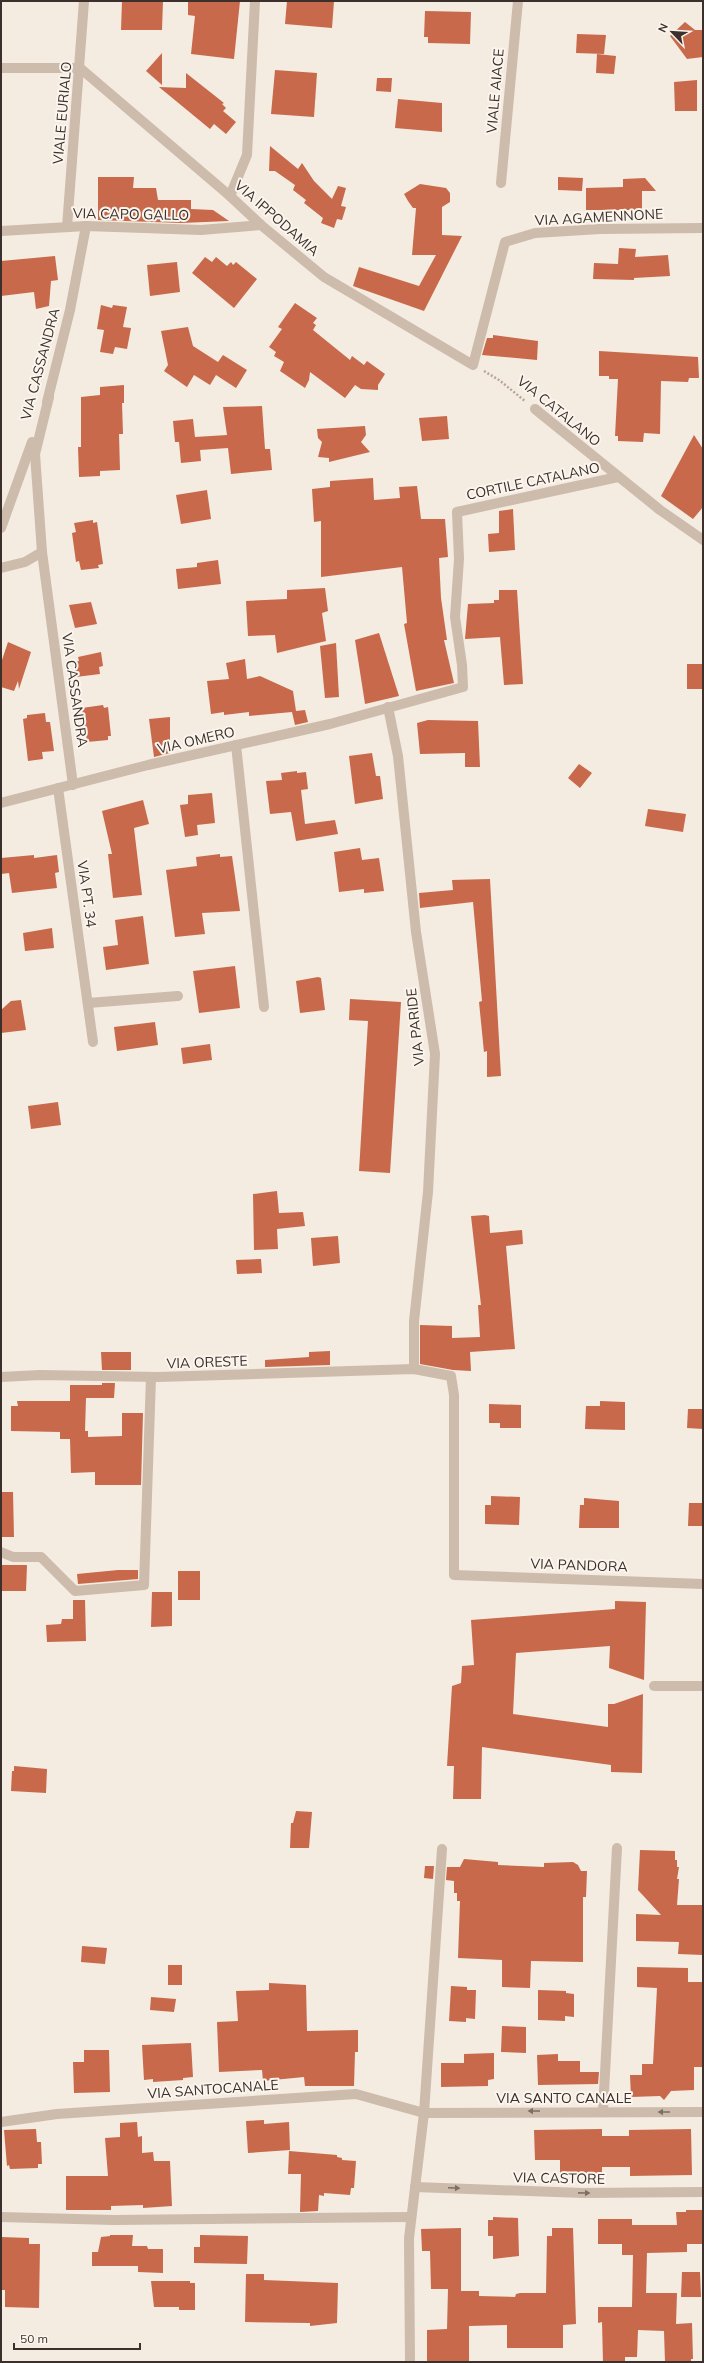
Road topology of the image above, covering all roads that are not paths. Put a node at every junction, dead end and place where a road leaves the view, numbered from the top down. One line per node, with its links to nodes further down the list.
1 (84, 1): 5 (street, VIALE EURIALO)
2 (255, 1): 7 (street)
3 (518, 1): 6 (street, VIALE AIACE)
4 (1, 68): 5 (street)
5 (80, 68): 7 (street, VIA IPPODAMIA); 10 (street, VIALE EURIALO)
6 (501, 183)
7 (230, 196): 8 (street, VIA IPPODAMIA)
8 (261, 225): 9 (street, VIA CAPO GALLO); 13 (street, VIA IPPODAMIA)
9 (86, 226): 10 (street, VIA CAPO GALLO); 14 (street, VIA CASSANDRA)
10 (67, 227): 12 (street, VIA CAPO GALLO)
11 (703, 228): 13 (street, VIA AGAMENNONE)
12 (1, 231)
13 (473, 365)
14 (49, 396): 17 (street, VIA CASSANDRA); 19 (street)
15 (535, 409): 16 (street, VIA CATALANO)
16 (618, 476): 18 (street, VIA CATALANO); 21 (street, CORTILE CATALANO)
17 (1, 528)
18 (703, 540)
19 (42, 552): 20 (street); 23 (street, VIA CASSANDRA)
20 (1, 568)
21 (392, 706): 22 (street, VIA OMERO); 30 (street, VIA PARIDE)
22 (236, 746): 23 (street, VIA OMERO); 28 (street)
23 (73, 784): 24 (street, VIA OMERO)
24 (58, 788): 25 (street, VIA OMERO); 27 (street, VIA PT. 34)
25 (1, 803)
26 (178, 996): 27 (street)
27 (88, 1003): 29 (street, VIA PT. 34)
28 (264, 1007)
29 (93, 1042)
30 (414, 1369): 32 (street, VIA ORESTE); 34 (street, VIA ORESTE)
31 (1, 1377): 32 (street, VIA ORESTE)
32 (151, 1377): 33 (street)
33 (1, 1552)
34 (454, 1575): 35 (street, VIA PANDORA)
35 (703, 1584)
36 (654, 1686): 37 (street)
37 (703, 1686)
38 (617, 1848): 40 (street)
39 (442, 1849): 42 (street)
40 (603, 2111): 41 (street, VIA SANTO CANALE, one-way to 40); 42 (street, VIA SANTO CANALE, one-way to 42)
41 (703, 2112)
42 (424, 2113): 43 (street, VIA SANTOCANALE); 44 (street)
43 (1, 2122)
44 (415, 2187): 45 (street, VIA CASTORE, one-way to 45); 47 (street)
45 (703, 2192)
46 (1, 2217): 47 (street)
47 (411, 2217): 48 (street)
48 (410, 2362)

